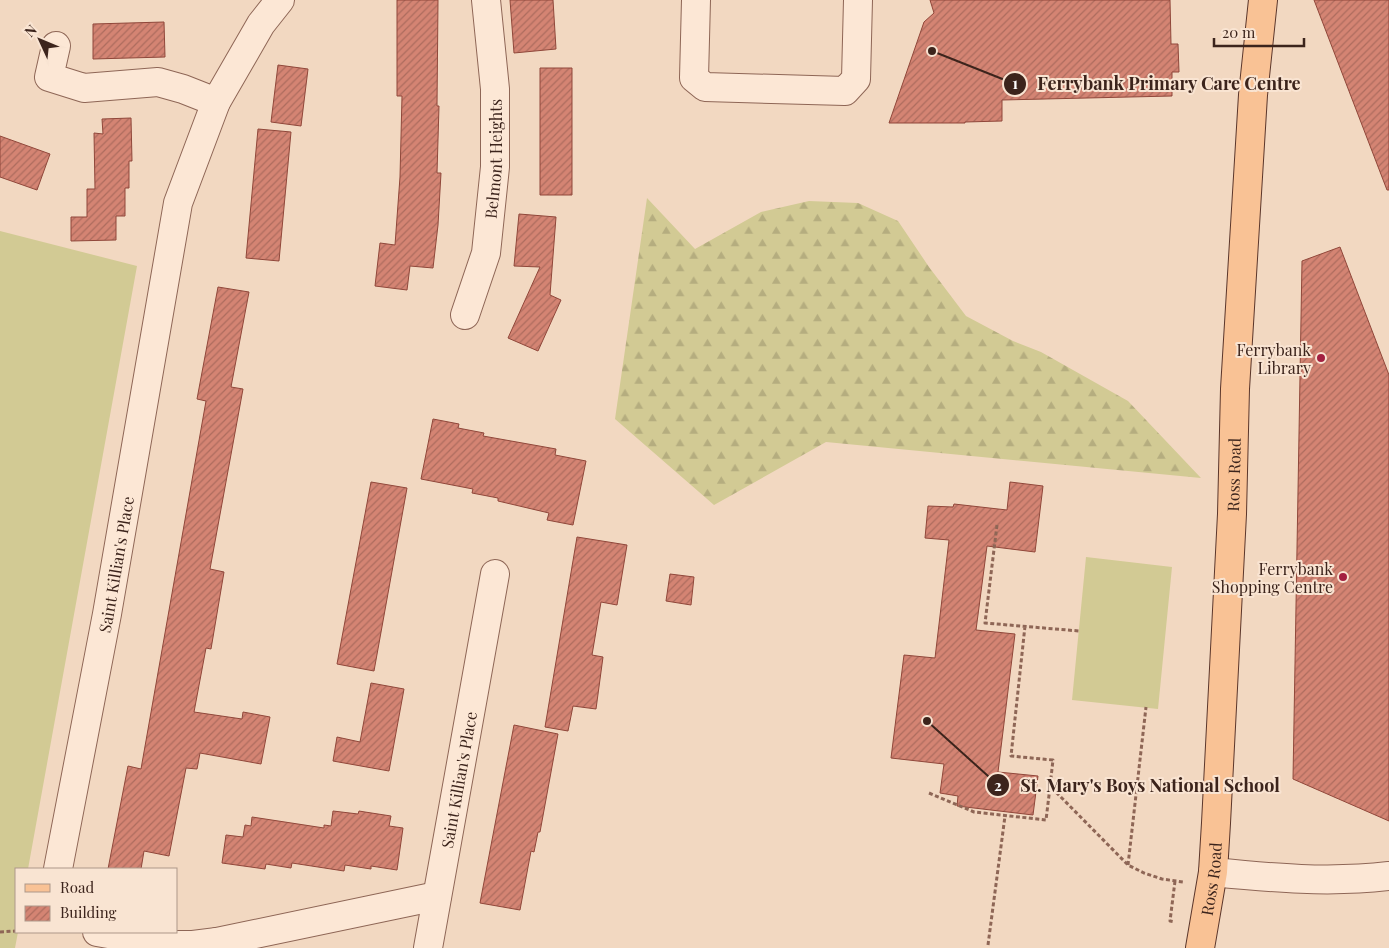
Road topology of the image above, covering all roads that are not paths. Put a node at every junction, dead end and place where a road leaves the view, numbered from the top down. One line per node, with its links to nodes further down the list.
1 (280, 0): 7 (street)
2 (486, 0): 8 (street, Belmont Heights)
3 (696, 0): 4 (street)
4 (858, 0)
5 (1263, 0): 12 (main road, Ross Road)
6 (56, 46): 7 (street)
7 (216, 102): 10 (street, Saint Killian's Place)
8 (465, 315)
9 (495, 574): 13 (street, Saint Killian's Place)
10 (58, 868)
11 (1389, 876): 12 (street)
12 (1212, 880): 17 (main road, Ross Road)
13 (437, 896): 15 (street); 16 (street, Saint Killian's Place)
14 (103, 933): 15 (street)
15 (217, 945)
16 (428, 948)
17 (1200, 948)

